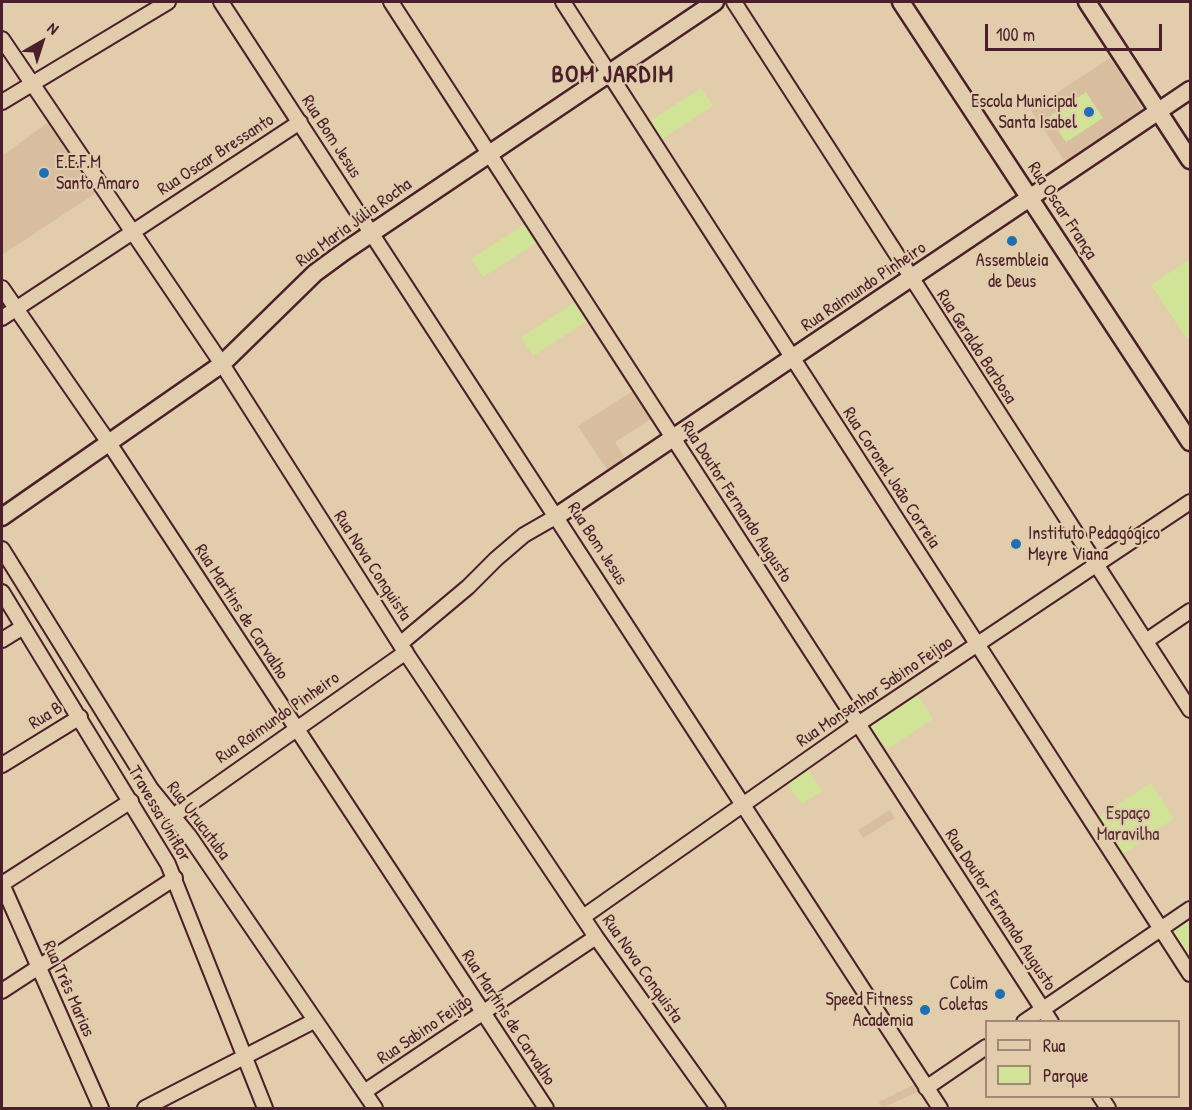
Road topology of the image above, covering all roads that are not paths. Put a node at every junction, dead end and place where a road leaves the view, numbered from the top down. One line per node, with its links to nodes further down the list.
1 (168, 2): 11 (street)
2 (221, 2): 15 (street, Rua Bom Jesus)
3 (392, 2): 16 (street, Rua Doutor Fernando Augusto)
4 (563, 2): 10 (street, Rua Coronel João Correia)
5 (716, 2): 10 (street, Rua Maria Júlia Rocha)
6 (734, 2): 21 (street, Rua Geraldo Barbosa)
7 (901, 2): 18 (street, Rua Oscar França)
8 (1087, 2): 14 (street)
9 (2, 39): 11 (street, Rua Nova Conquista)
10 (610, 74): 16 (street, Rua Maria Júlia Rocha); 25 (street, Rua Coronel João Correia)
11 (31, 84): 13 (street); 19 (street, Rua Nova Conquista)
12 (1191, 90): 14 (street, Rua Raimundo Pinheiro)
13 (2, 102)
14 (1158, 111): 17 (street); 18 (street, Rua Raimundo Pinheiro)
15 (300, 122): 19 (street, Rua Oscar Bressanto); 20 (street, Rua Bom Jesus)
16 (490, 153): 20 (street, Rua Maria Júlia Rocha); 27 (street, Rua Doutor Fernando Augusto)
17 (1191, 160)
18 (1030, 198): 21 (street, Rua Raimundo Pinheiro); 28 (street, Rua Oscar França)
19 (133, 231): 23 (street, Rua Oscar Bressanto); 26 (street, Rua Nova Conquista)
20 (371, 231): 26 (street, Rua Maria Júlia Rocha); 31 (street, Rua Bom Jesus)
21 (911, 279): 25 (street, Rua Raimundo Pinheiro); 34 (street, Rua Geraldo Barbosa)
22 (2, 288): 23 (street, Rua Martins de Carvalho)
23 (15, 308): 24 (street, Rua Oscar Bressanto); 29 (street, Rua Martins de Carvalho)
24 (2, 318)
25 (793, 358): 27 (street, Rua Raimundo Pinheiro); 41 (street, Rua Coronel João Correia)
26 (222, 364): 29 (street, Rua Maria Júlia Rocha); 42 (street, Rua Nova Conquista)
27 (674, 438): 31 (street, Rua Raimundo Pinheiro); 45 (street, Rua Doutor Fernando Augusto)
28 (1191, 442)
29 (110, 443): 32 (street, Rua Maria Júlia Rocha); 46 (street, Rua Martins de Carvalho)
30 (1191, 502): 34 (street, Rua Monsenhor Sabino Feijao)
31 (557, 516): 42 (street, Rua Raimundo Pinheiro); 50 (street, Rua Bom Jesus)
32 (2, 517)
33 (2, 549): 35 (street, Rua Urucutuba)
34 (1096, 564): 40 (street, Rua Geraldo Barbosa); 41 (street, Rua Monsenhor Sabino Feijao)
35 (7, 568): 49 (street, Rua Urucutuba)
36 (2, 592): 38 (street, Travessa Uniflor)
37 (1191, 611): 40 (street)
38 (22, 627): 39 (street); 44 (street, Travessa Uniflor)
39 (2, 640)
40 (1146, 641): 43 (street, Rua Geraldo Barbosa)
41 (977, 645): 45 (street, Rua Monsenhor Sabino Feijao); 57 (street, Rua Coronel João Correia)
42 (403, 648): 46 (street, Rua Raimundo Pinheiro); 56 (street, Rua Nova Conquista)
43 (1190, 710)
44 (80, 717): 47 (street, Rua B); 48 (street, Travessa Uniflor)
45 (858, 724): 50 (street, Rua Monsenhor Sabino Feijao); 62 (street, Rua Doutor Fernando Augusto)
46 (297, 729): 51 (street, Rua Raimundo Pinheiro); 63 (street, Rua Martins de Carvalho)
47 (2, 765)
48 (131, 801): 52 (street, Travessa Uniflor); 54 (street)
49 (163, 804): 51 (street, Rua Urucutuba); 52 (street)
50 (742, 804): 56 (street, Rua Monsenhor Sabino Feijao); 69 (street, Rua Bom Jesus)
51 (173, 816): 66 (street, Rua Urucutuba)
52 (141, 818): 53 (street, Travessa Uniflor)
53 (175, 878): 59 (street, Travessa Uniflor); 68 (street)
54 (2, 884): 59 (street, Rua Três Marias)
55 (1191, 909): 57 (street)
56 (583, 917): 58 (street, Rua Nova Conquista)
57 (1161, 929): 60 (street, Rua Coronel João Correia); 62 (street)
58 (596, 937): 63 (street, Rua Sabino Feijão); 76 (street, Rua Nova Conquista)
59 (39, 969): 61 (street, Travessa Uniflor); 71 (street, Rua Três Marias)
60 (1191, 974)
61 (2, 991)
62 (1043, 1009): 64 (street); 65 (street, Rua Doutor Fernando Augusto)
63 (483, 1013): 70 (street, Rua Sabino Feijão); 75 (street, Rua Martins de Carvalho)
64 (1027, 1020)
65 (1050, 1020)
66 (314, 1021): 68 (street); 70 (street, Rua Urucutuba)
67 (985, 1048): 69 (street)
68 (243, 1057): 72 (street); 73 (street)
69 (926, 1088): 77 (street, Rua Bom Jesus)
70 (364, 1092): 74 (street, Rua Urucutuba)
71 (101, 1108)
72 (145, 1108)
73 (266, 1108)
74 (375, 1108)
75 (546, 1108)
76 (718, 1108)
77 (940, 1108)

